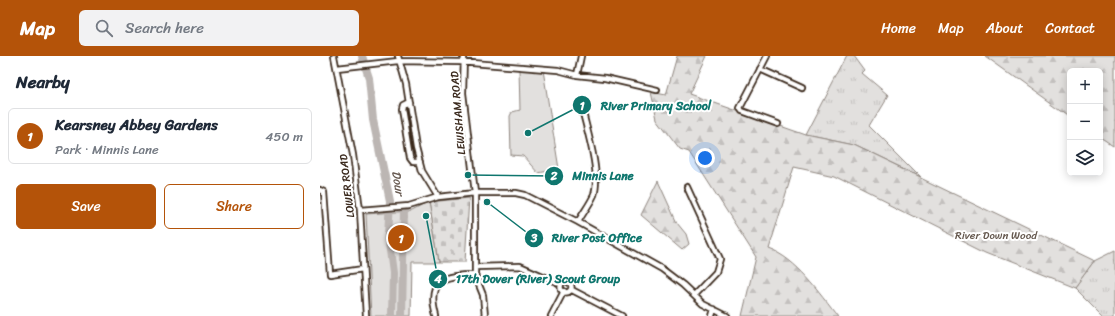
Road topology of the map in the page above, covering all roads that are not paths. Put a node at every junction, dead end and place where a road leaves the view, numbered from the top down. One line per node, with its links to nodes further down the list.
1 (334, 56): 8 (street, LOWER ROAD)
2 (464, 56): 7 (street, LEWISHAM ROAD)
3 (581, 56): 10 (street)
4 (767, 56): 9 (street)
5 (398, 58): 6 (street); 8 (street); 13 (street)
6 (425, 58): 7 (street)
7 (462, 63): 10 (street); 19 (street, LEWISHAM ROAD)
8 (337, 68): 21 (street, LOWER ROAD)
9 (760, 69): 11 (street); 15 (street)
10 (577, 74): 12 (street)
11 (802, 88)
12 (657, 90)
13 (409, 102): 16 (street); 16 (street)
14 (582, 108): 22 (street)
15 (778, 124)
16 (420, 162): 20 (street)
17 (687, 187): 29 (street)
18 (320, 190): 24 (street)
19 (475, 193): 20 (street); 22 (street); 23 (street, LEWISHAM ROAD)
20 (438, 197): 21 (street)
21 (360, 210): 24 (street, LOWER ROAD)
22 (578, 222): 29 (street)
23 (475, 267): 25 (street, LEWISHAM ROAD); 26 (street)
24 (363, 269): 31 (street, LOWER ROAD)
25 (475, 274): 32 (street); 33 (street)
26 (561, 284): 27 (street); 28 (street)
27 (572, 290): 28 (street); 35 (street)
28 (564, 291): 34 (street)
29 (694, 295): 30 (street)
30 (714, 310): 36 (street); 37 (street)
31 (366, 316)
32 (436, 316)
33 (485, 316)
34 (551, 316)
35 (622, 316)
36 (712, 316)
37 (728, 316)

